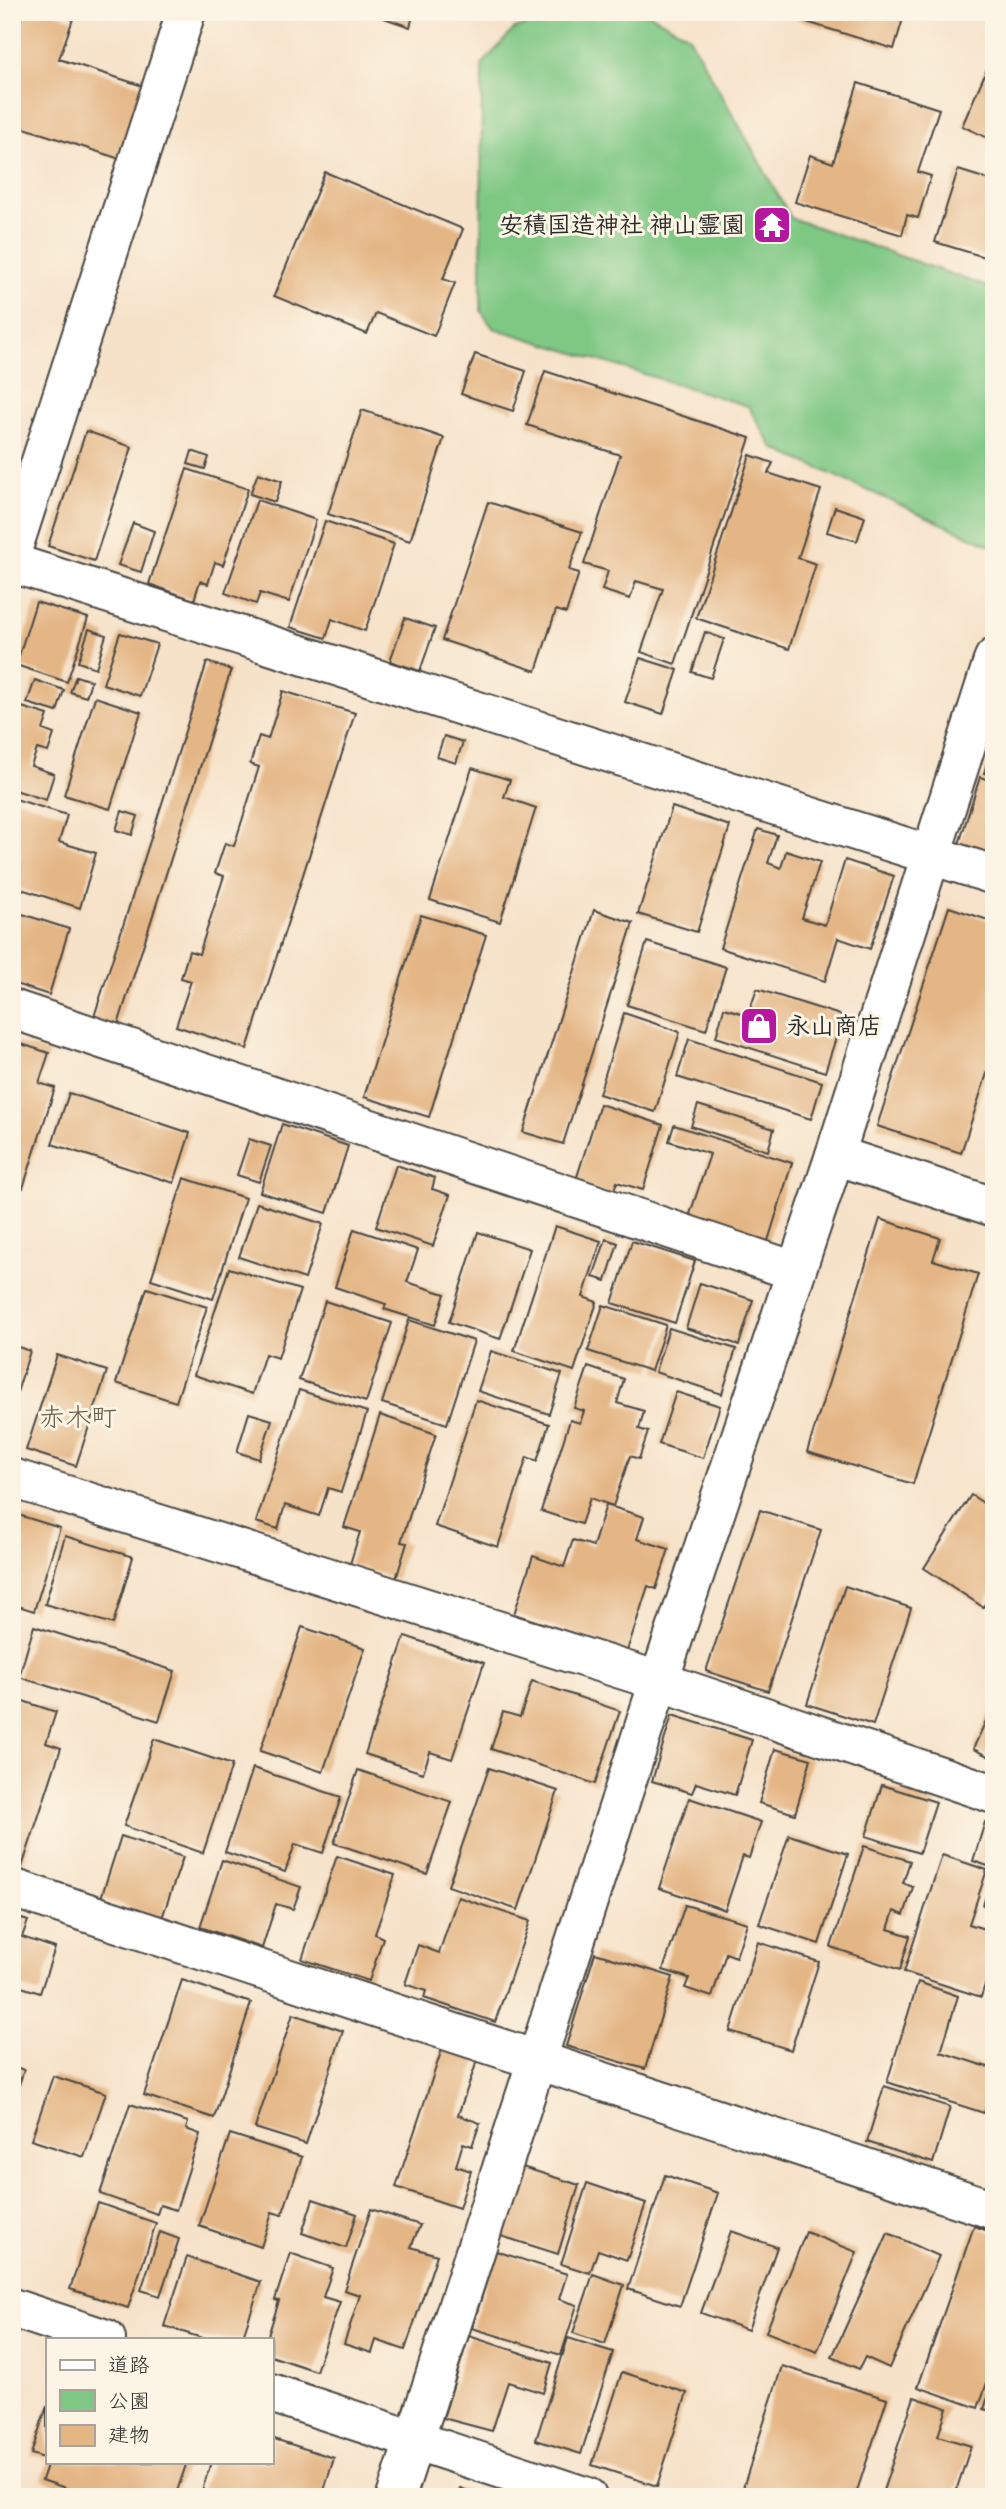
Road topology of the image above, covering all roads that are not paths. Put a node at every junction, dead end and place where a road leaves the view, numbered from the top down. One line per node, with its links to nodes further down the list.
1 (186, 12): 2 (street)
2 (12, 551)
3 (12, 564): 5 (street)
4 (994, 658): 5 (street)
5 (930, 854): 6 (street); 8 (street)
6 (994, 875)
7 (12, 1009): 10 (street)
8 (835, 1154): 9 (street); 10 (street)
9 (994, 1207)
10 (795, 1271): 12 (street)
11 (12, 1478): 12 (street)
12 (659, 1681): 13 (street); 15 (street)
13 (994, 1794)
14 (12, 1888): 15 (street)
15 (538, 2062): 16 (street); 20 (street)
16 (994, 2210)
17 (12, 2308): 18 (street)
18 (103, 2338)
19 (273, 2394): 20 (street)
20 (415, 2440): 21 (street); 22 (street)
21 (396, 2497)
22 (587, 2497)

